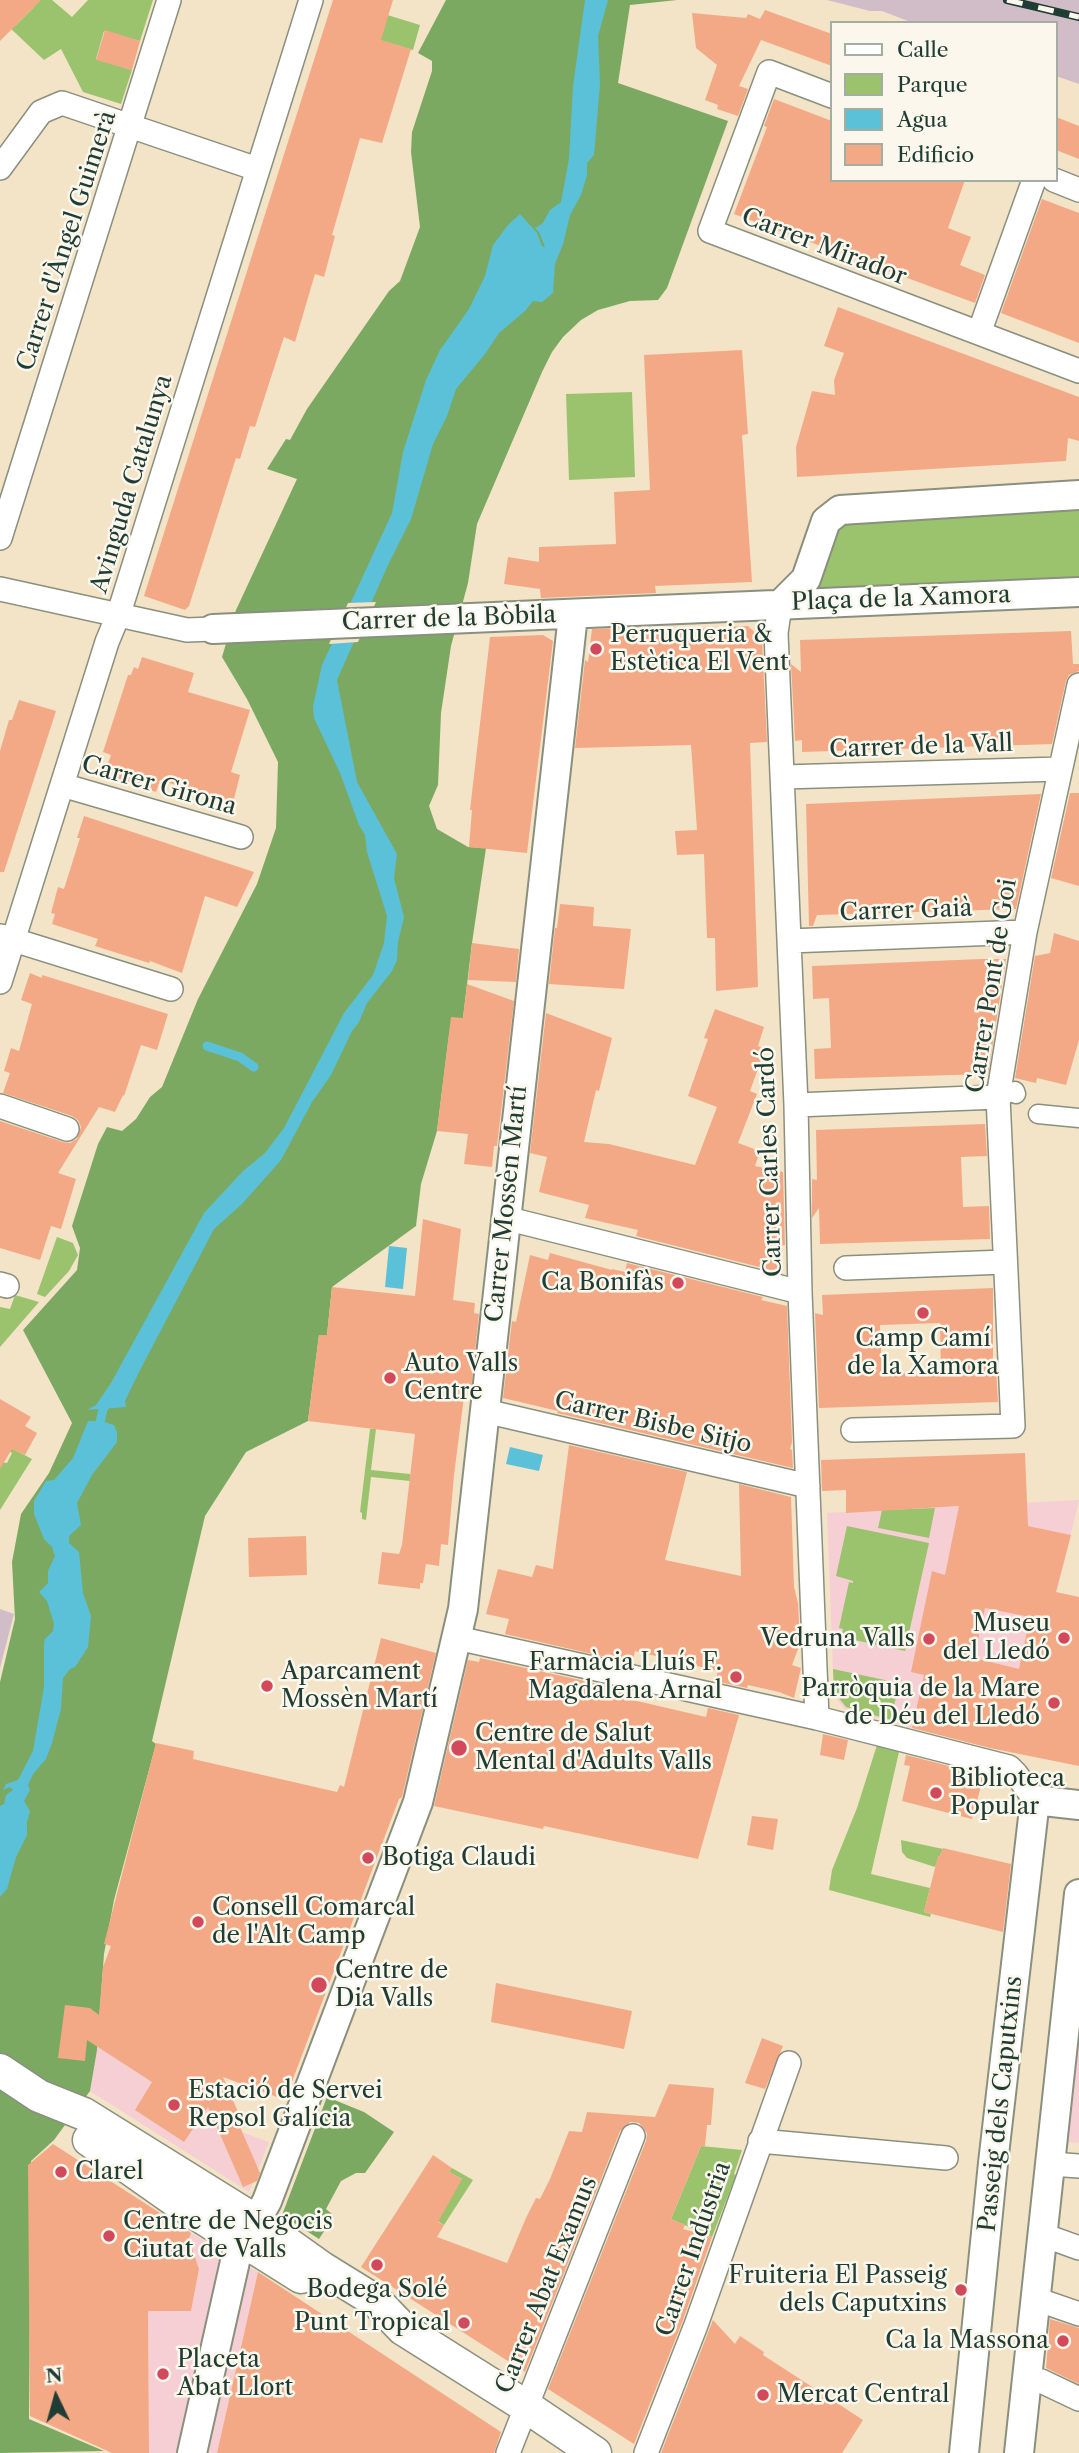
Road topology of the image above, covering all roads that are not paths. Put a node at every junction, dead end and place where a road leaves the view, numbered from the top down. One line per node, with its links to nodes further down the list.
1 (169, 0): 4 (street, Carrer d'Àngel Guimerà)
2 (312, 0): 6 (street, Avinguda Catalunya)
3 (830, 95): 10 (street, Carrer Mirador)
4 (131, 127): 5 (street); 6 (street); 13 (street, Carrer d'Àngel Guimerà)
5 (0, 168)
6 (257, 169): 17 (street, Avinguda Catalunya)
7 (1033, 182): 10 (street)
8 (1058, 182): 9 (street)
9 (1079, 190)
10 (979, 333): 11 (street, Carrer Mirador)
11 (1079, 371)
12 (1079, 495): 16 (street, Plaça de la Xamora)
13 (0, 538)
14 (0, 589): 17 (street, Carrer de la Bòbila)
15 (1079, 592): 16 (street, Plaça de la Xamora)
16 (780, 605): 18 (street, Carrer de la Bòbila); 22 (street, Carrer Carles Cardó)
17 (119, 613): 19 (street, Carrer de la Bòbila); 23 (street, Avinguda Catalunya)
18 (573, 615): 19 (street, Carrer de la Bòbila); 36 (street, Carrer Mossèn Martí)
19 (213, 629)
20 (1079, 685): 21 (street, Carrer Pont de Goi)
21 (1060, 769): 22 (street, Carrer de la Vall); 25 (street, Carrer Pont de Goi)
22 (783, 777): 27 (street, Carrer Carles Cardó)
23 (62, 785): 24 (street, Carrer Girona); 26 (street, Avinguda Catalunya)
24 (241, 837)
25 (1025, 932): 27 (street, Carrer Gaià); 30 (street, Carrer Pont de Goi)
26 (7, 938): 28 (street, Avinguda Catalunya); 29 (street)
27 (789, 941): 31 (street, Carrer Carles Cardó)
28 (0, 982)
29 (171, 989)
30 (1007, 1095): 31 (street); 37 (street, Carrer Pont de Goi)
31 (796, 1105): 39 (street, Carrer Carles Cardó)
32 (0, 1107): 35 (street)
33 (1038, 1114): 34 (street)
34 (1079, 1118)
35 (67, 1129)
36 (505, 1218): 39 (street); 40 (street, Carrer Mossèn Martí)
37 (1005, 1262): 38 (street); 41 (street, Carrer Pont de Goi)
38 (846, 1268)
39 (800, 1292): 42 (street, Carrer Carles Cardó)
40 (485, 1411): 42 (street, Carrer Bisbe Sitjo); 43 (street, Carrer Mossèn Martí)
41 (853, 1430)
42 (808, 1486): 44 (street, Carrer Carles Cardó)
43 (457, 1638): 44 (street); 55 (street, Carrer Mossèn Martí)
44 (817, 1718): 45 (street)
45 (1035, 1800): 46 (street); 68 (street, Passeig dels Caputxins)
46 (1079, 1805)
47 (1079, 1894): 53 (street)
48 (789, 2063): 51 (street, Carrer Indústria)
49 (0, 2070): 55 (main road)
50 (633, 2136): 63 (street, Carrer Abat Examus)
51 (760, 2141): 52 (street); 67 (street, Carrer Indústria)
52 (946, 2158)
53 (1051, 2164): 54 (street); 56 (street)
54 (1079, 2166)
55 (250, 2233): 60 (main road); 60 (main road); 64 (street, Carrer Mossèn Martí)
56 (1043, 2235): 57 (street); 58 (street)
57 (1079, 2248)
58 (1036, 2299): 59 (street); 61 (street)
59 (1079, 2314)
60 (403, 2329): 63 (main road)
61 (1027, 2379): 62 (street); 69 (street)
62 (1079, 2399)
63 (527, 2407): 65 (street, Carrer Abat Examus); 66 (main road)
64 (192, 2453)
65 (508, 2453)
66 (595, 2453)
67 (646, 2453)
68 (964, 2453)
69 (1019, 2453)

